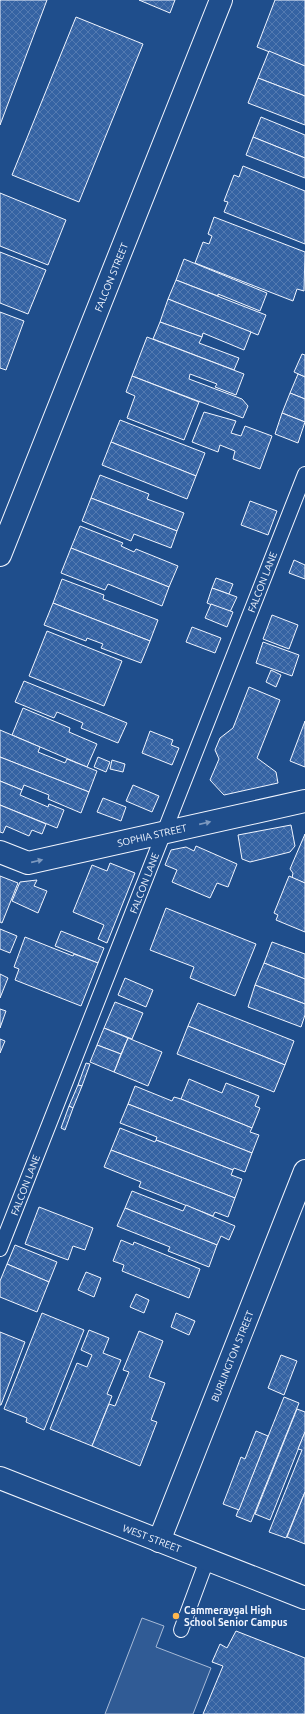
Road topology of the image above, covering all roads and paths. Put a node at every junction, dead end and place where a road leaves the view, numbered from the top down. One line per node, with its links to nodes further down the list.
1 (221, 0): 3 (street, FALCON STREET)
2 (305, 474): 5 (lane, FALCON LANE)
3 (0, 555)
4 (305, 801): 5 (street, SOPHIA STREET, one-way to 4)
5 (164, 832): 6 (street, SOPHIA STREET, one-way to 5); 8 (lane, FALCON LANE)
6 (0, 852)
7 (305, 1171): 10 (street, BURLINGTON STREET)
8 (2, 1241)
9 (0, 1478): 10 (street, WEST STREET)
10 (159, 1541): 11 (street, WEST STREET)
11 (207, 1560): 12 (street, WEST STREET); 13 (lane)
12 (305, 1598)
13 (181, 1630)

